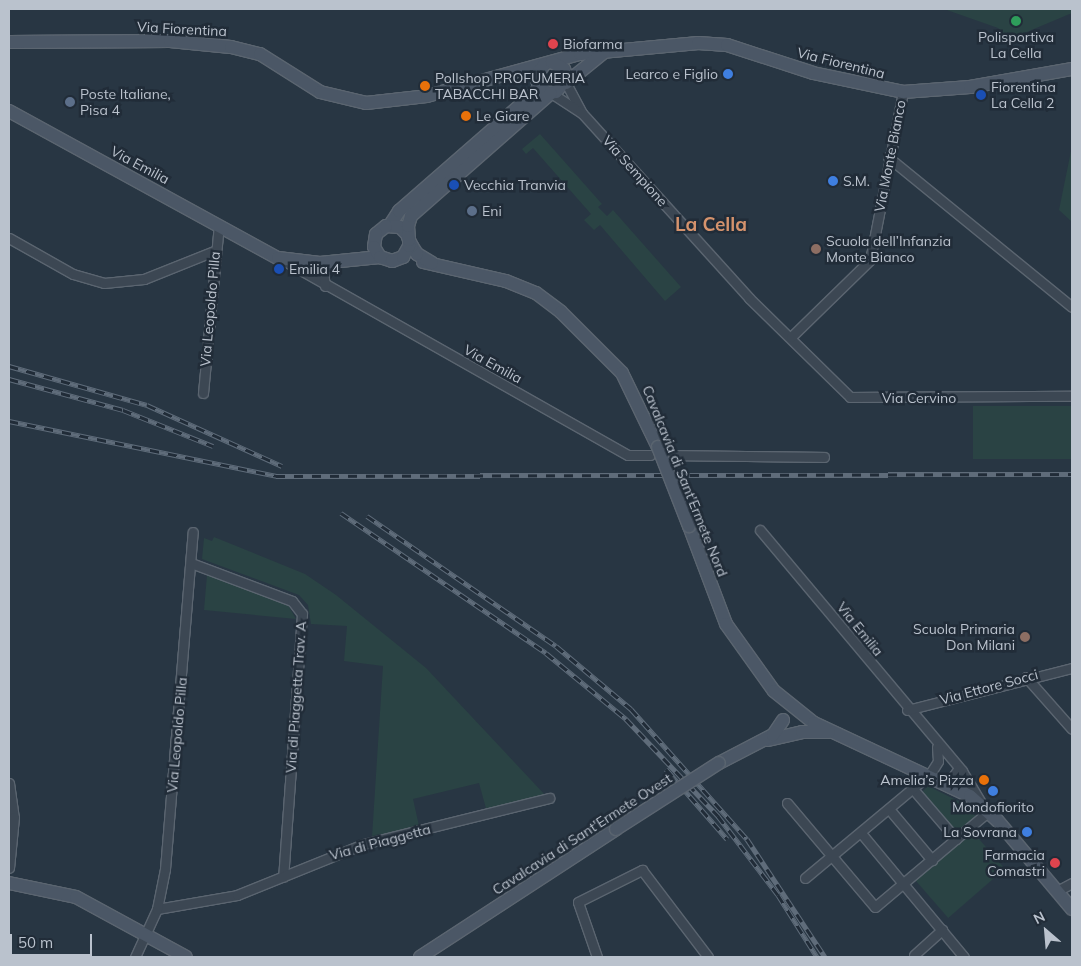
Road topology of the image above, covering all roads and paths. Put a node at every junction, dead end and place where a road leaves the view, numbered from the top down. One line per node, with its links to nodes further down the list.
1 (9, 42): 3 (main road, Via Fiorentina)
2 (604, 52): 3 (main road, Via Fiorentina); 5 (main road); 7 (main road, Via Fiorentina)
3 (548, 63): 5 (main road); 6 (main road)
4 (1071, 71): 7 (main road, Via Fiorentina)
5 (566, 83): 6 (main road); 9 (street, Via Sempione)
6 (546, 91): 9 (street, Via Sempione); 12 (main road); 14 (main road)
7 (903, 92): 10 (street, Via Monte Bianco)
8 (9, 111): 11 (main road, Via Emilia)
9 (582, 113): 23 (street, Via Sempione)
10 (888, 158): 22 (street); 23 (street, Via Monte Bianco)
11 (219, 225): 15 (street, Via Leopoldo Pilla); 17 (main road, Via Emilia)
12 (390, 225): 14 (main road); 16 (main road)
13 (9, 238): 15 (street)
14 (409, 240): 18 (main road); 20 (main road, Cavalcavia di Sant'Ermete Nord)
15 (214, 250): 24 (street, Via Leopoldo Pilla)
16 (380, 257): 18 (main road); 19 (main road, Via Emilia)
17 (283, 260): 19 (main road, Via Emilia); 21 (street, Via Emilia)
18 (398, 260): 20 (main road, Cavalcavia di Sant'Ermete Nord)
19 (334, 262): 21 (street)
20 (432, 263): 26 (main road, Cavalcavia di Sant'Ermete Nord)
21 (325, 286): 26 (street, Via Emilia)
22 (1072, 307)
23 (791, 337): 25 (street, Via Cervino)
24 (203, 393)
25 (1072, 396)
26 (658, 453): 27 (street, Via Emilia); 33 (main road, Cavalcavia di Sant'Ermete Nord, bridge)
27 (824, 457)
28 (760, 530): 34 (street, Via Emilia)
29 (193, 532): 30 (street, Via Leopoldo Pilla)
30 (191, 562): 56 (street, Via di Piaggetta Trav. A); 62 (street, Via Leopoldo Pilla)
31 (1072, 668): 32 (street, Via Ettore Socci)
32 (1026, 677): 34 (street, Via Ettore Socci); 37 (street)
33 (774, 691): 35 (main road, Cavalcavia di Sant'Ermete Nord); 36 (main road, Cavalcavia di Sant'Ermete Nord)
34 (907, 710): 41 (street, Via Emilia)
35 (801, 713): 36 (main road); 38 (main road, Via Emilia); 39 (main road)
36 (783, 718): 39 (main road); 40 (main road)
37 (1072, 729)
38 (835, 732): 39 (main road, Via Emilia); 43 (main road, Via Emilia)
39 (797, 733): 40 (main road, Via Emilia)
40 (763, 741): 69 (main road, Cavalcavia di Sant'Ermete Ovest, bridge)
41 (937, 747): 42 (street, Via Emilia); 43 (street)
42 (959, 768): 45 (street); 50 (street, Via Emilia)
43 (930, 774): 45 (main road, Via Emilia); 46 (street)
44 (9, 782): 55 (street)
45 (949, 782): 50 (main road, Via Emilia)
46 (913, 789): 49 (street); 52 (street)
47 (549, 798): 56 (street, Via di Piaggetta)
48 (786, 803): 53 (street)
49 (889, 809): 51 (street); 54 (street)
50 (986, 809): 52 (street); 61 (main road, Via Emilia)
51 (861, 833): 53 (street); 59 (street)
52 (956, 839): 54 (street)
53 (832, 856): 57 (street); 59 (street)
54 (932, 860): 59 (street)
55 (9, 868)
56 (283, 876): 62 (street, Via di Piaggetta)
57 (805, 878)
58 (9, 883): 65 (main road)
59 (904, 884): 64 (street)
60 (1072, 884): 61 (street)
61 (1056, 891): 63 (main road, Via Emilia)
62 (157, 909): 65 (street, Via Leopoldo Pilla)
63 (1072, 910)
64 (942, 930): 66 (street); 72 (street)
65 (146, 934): 67 (street, Via Leopoldo Pilla); 68 (main road)
66 (914, 955)
67 (134, 957)
68 (186, 957)
69 (420, 957)
70 (596, 957): 71 (street)
71 (708, 957)
72 (964, 957)

